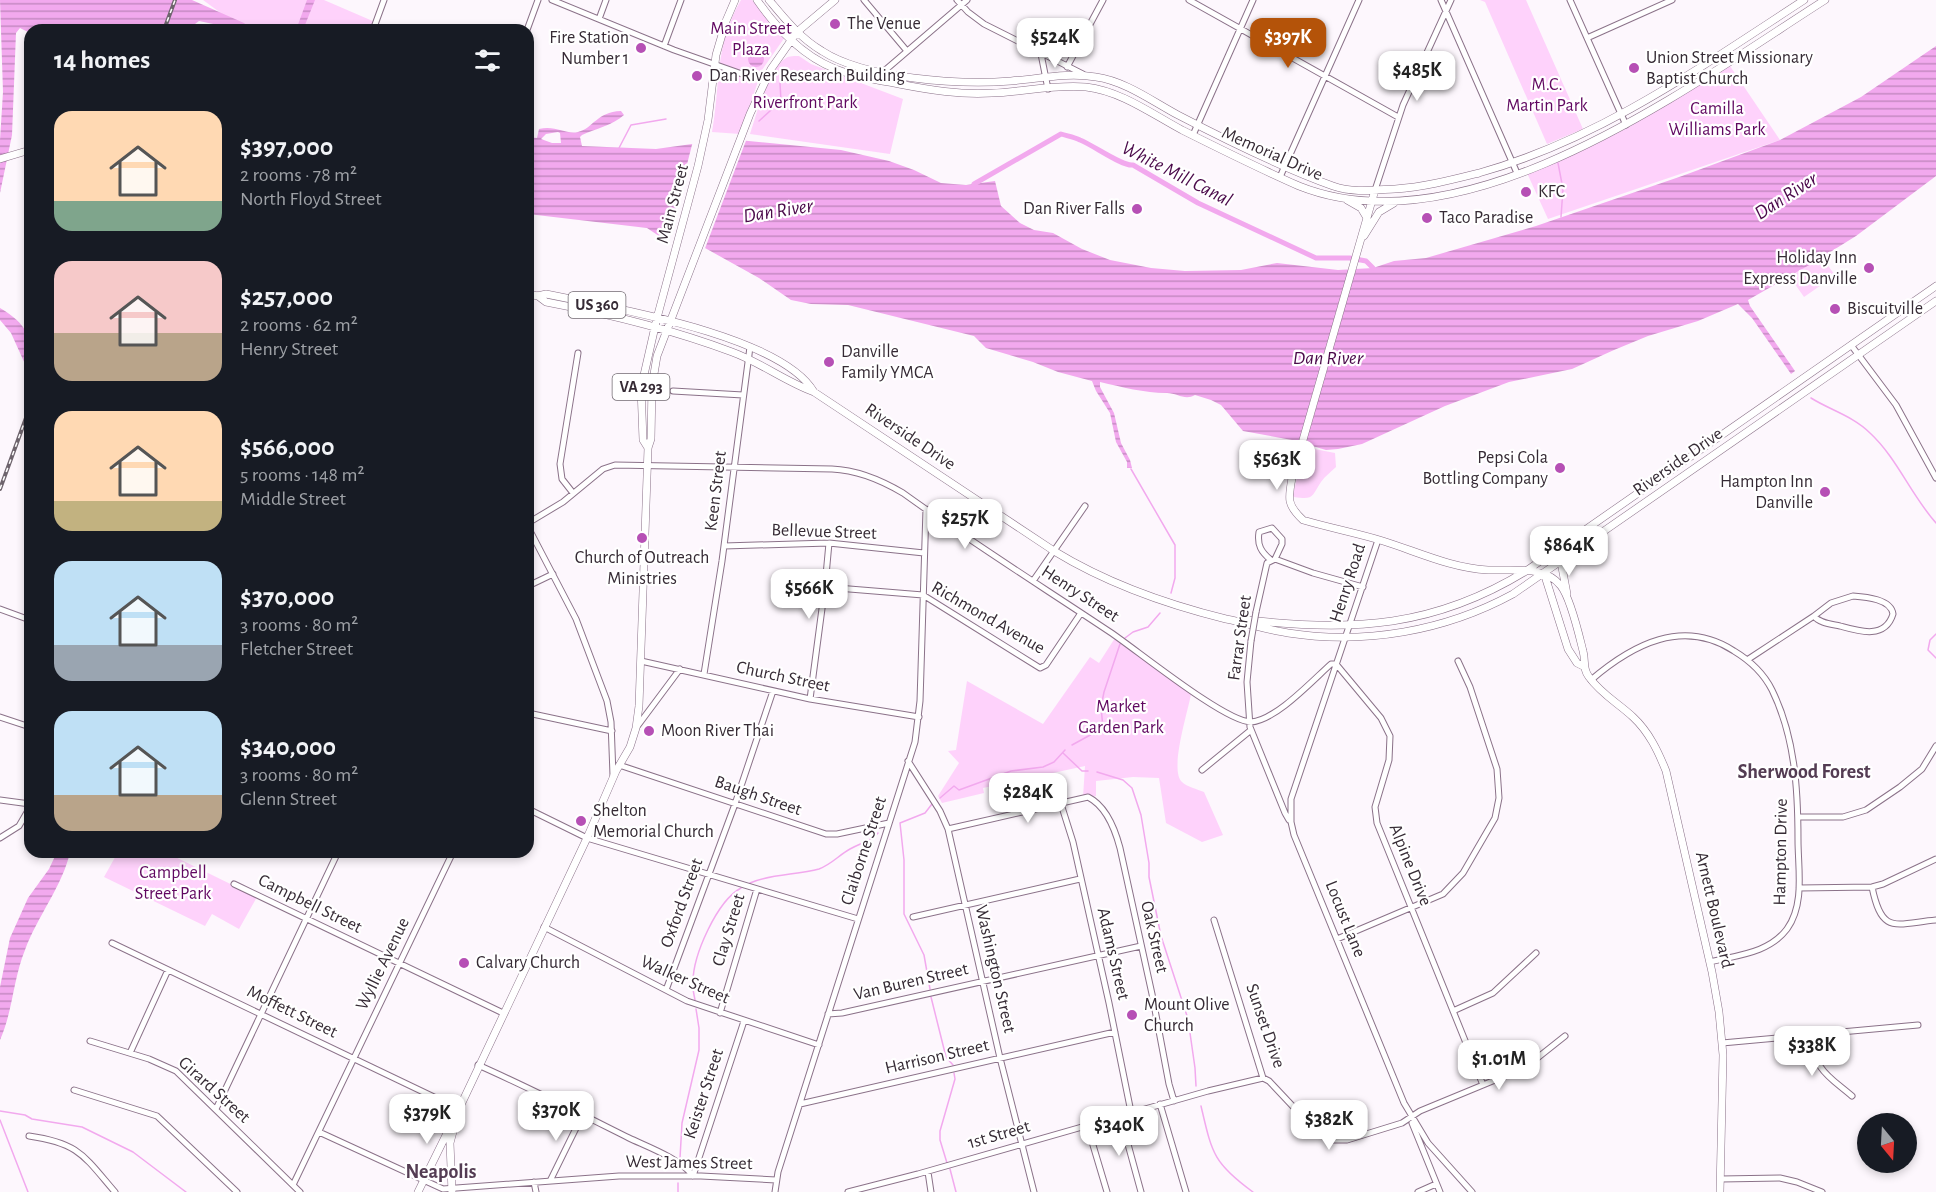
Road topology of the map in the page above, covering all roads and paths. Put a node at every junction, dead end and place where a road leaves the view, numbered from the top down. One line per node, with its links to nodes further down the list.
1 (384, 0): 25 (street)
2 (538, 0): 26 (street)
3 (552, 0): 24 (street)
4 (606, 0): 24 (street)
5 (681, 0): 31 (street)
6 (735, 0): 34 (main road, VA 293)
7 (757, 0): 30 (main road, Memorial Drive)
8 (769, 0): 28 (main road, Memorial Drive)
9 (835, 0): 28 (main road, VA 293)
10 (864, 0): 32 (street)
11 (967, 0): 22 (street)
12 (1103, 0): 35 (street)
13 (1189, 0): 27 (street)
14 (1253, 0): 27 (street)
15 (1359, 0): 39 (street)
16 (1441, 0): 23 (street)
17 (1451, 0): 23 (street)
18 (1570, 0): 29 (street)
19 (1672, 0): 29 (street)
20 (1804, 0): 45 (main road, Memorial Drive)
21 (1820, 1): 48 (main road, Memorial Drive)
22 (959, 2): 32 (street); 33 (street)
23 (1446, 10): 46 (street); 52 (street)
24 (599, 19): 31 (street)
25 (375, 24)
26 (529, 24)
27 (1240, 29): 39 (street); 47 (street)
28 (797, 32): 30 (main road, VA 293); 36 (main road, Memorial Drive)
29 (1587, 38): 45 (street)
30 (790, 39): 41 (main road, Memorial Drive); 71 (main road, VA 293)
31 (664, 46): 34 (street)
32 (907, 51): 36 (street)
33 (1041, 54): 35 (street); 40 (street)
34 (714, 65): 37 (street); 70 (main road, Main Street / VA 293)
35 (1066, 67): 38 (street)
36 (883, 72): 41 (street); 42 (main road, Memorial Drive)
37 (741, 74)
38 (1088, 75): 40 (main road, Memorial Drive); 47 (main road, Memorial Drive)
39 (1324, 75): 46 (street); 53 (street)
40 (1045, 76): 42 (main road, Memorial Drive); 43 (street)
41 (881, 80): 44 (main road, Memorial Drive)
42 (976, 83): 44 (street)
43 (1048, 89): 44 (main road, Memorial Drive); 49 (main road, Memorial Drive)
44 (973, 93)
45 (1622, 114): 48 (street); 52 (main road, Memorial Drive)
46 (1398, 117): 59 (street)
47 (1197, 125): 49 (street); 53 (main road, Memorial Drive)
48 (1626, 125): 54 (main road, Memorial Drive)
49 (1193, 135): 56 (main road, Memorial Drive)
50 (24, 152): 51 (main road)
51 (0, 159)
52 (1513, 162): 54 (street); 55 (main road, Memorial Drive)
53 (1285, 166): 56 (street); 59 (main road, Memorial Drive)
54 (1517, 173): 58 (main road, Memorial Drive)
55 (1474, 174): 57 (main road, Memorial Drive); 58 (street)
56 (1280, 177): 60 (main road, Memorial Drive)
57 (1435, 184): 59 (main road, Memorial Drive); 61 (street)
58 (1478, 186): 61 (main road, Memorial Drive)
59 (1375, 190): 62 (main road)
60 (1340, 197): 62 (main road, Memorial Drive); 64 (main road)
61 (1438, 197): 63 (main road, Memorial Drive)
62 (1372, 200): 63 (main road, Memorial Drive); 64 (main road)
63 (1398, 201): 65 (main road)
64 (1367, 218): 65 (main road)
65 (1362, 239): 95 (main road)
66 (1936, 286): 74 (main road, Riverside Drive)
67 (534, 295): 68 (main road, US 360)
68 (538, 296): 70 (main road, US 360); 72 (main road, US 360)
69 (1936, 301): 77 (main road, Riverside Drive)
70 (657, 318): 71 (main road, US 360); 72 (main road, VA 293)
71 (670, 321): 73 (main road, VA 293); 75 (main road, Riverside Drive)
72 (655, 326): 73 (main road, US 360); 84 (main road, VA 293)
73 (666, 330): 78 (main road, Riverside Drive); 84 (main road, VA 293)
74 (1851, 345): 77 (street); 82 (main road, Riverside Drive)
75 (750, 347): 78 (street, Keen Street); 80 (main road, Riverside Drive)
76 (578, 352): 89 (street)
77 (1858, 354): 83 (main road, Riverside Drive); 87 (street)
78 (748, 359): 80 (main road, Riverside Drive); 81 (street, Keen Street)
79 (674, 391): 81 (street)
80 (814, 392): 98 (main road, Riverside Drive)
81 (743, 395): 86 (street, Keen Street)
82 (1770, 401): 83 (street); 88 (main road, Riverside Drive)
83 (1777, 411): 90 (main road, Riverside Drive)
84 (648, 448): 85 (main road, VA 293)
85 (647, 465): 86 (street, Henry Street); 89 (street, Henry Street); 120 (main road, VA 293)
86 (734, 466): 92 (street, Henry Street); 97 (street, Keen Street)
87 (1936, 478)
88 (1641, 491): 90 (street); 102 (main road, Riverside Drive)
89 (573, 493): 93 (street, Henry Street)
90 (1649, 500): 101 (main road, Riverside Drive)
91 (1085, 506): 98 (street)
92 (926, 509): 99 (street, Claiborne Street); 105 (street, Henry Street)
93 (534, 521)
94 (534, 537): 104 (street)
95 (1378, 540): 102 (main road); 108 (street, Henry Road)
96 (829, 543): 97 (street, Bellevue Street); 99 (street, Bellevue Street); 107 (street)
97 (724, 546): 125 (street, Keen Street)
98 (1054, 551): 105 (street); 114 (main road, Riverside Drive)
99 (924, 553): 109 (street, Claiborne Street)
100 (1273, 560): 100 (street, Farrar Street); 108 (street); 132 (street, Farrar Street, bridge)
101 (1561, 561): 103 (main road, Riverside Drive); 110 (main road)
102 (1526, 571): 103 (main road); 117 (main road, Riverside Drive)
103 (1544, 573): 110 (main road, Arnett Boulevard); 111 (main road, Arnett Boulevard); 118 (main road, Riverside Drive)
104 (553, 574): 106 (street); 136 (street)
105 (1033, 581): 113 (street, Henry Street)
106 (534, 583)
107 (825, 587): 109 (street, Richmond Avenue); 128 (street)
108 (1363, 587): 117 (street, Henry Road)
109 (923, 595): 113 (street, Richmond Avenue); 131 (street, Claiborne Street)
110 (1568, 601): 111 (main road); 123 (main road, Arnett Boulevard)
111 (1555, 604): 123 (main road, Arnett Boulevard)
112 (0, 609): 116 (street)
113 (1081, 613): 132 (street, Henry Street)
114 (1214, 616): 117 (main road, Riverside Drive); 118 (main road, Riverside Drive)
115 (1814, 616): 115 (street); 119 (street)
116 (24, 618)
117 (1350, 626): 118 (street, Henry Road)
118 (1346, 636): 122 (street, Locust Lane)
119 (1747, 660): 126 (street, Hampton Drive); 148 (street, Hampton Drive)
120 (641, 661): 124 (street, Church Street); 134 (main road, VA 293)
121 (1458, 661): 164 (street)
122 (1336, 664): 132 (street); 149 (street, Locust Lane); 164 (street, Alpine Drive)
123 (1583, 666): 126 (main road, Arnett Boulevard)
124 (680, 669): 125 (street, Church Street); 134 (street)
125 (704, 674): 127 (street, Church Street)
126 (1591, 680): 176 (main road, Arnett Boulevard)
127 (773, 691): 128 (street, Church Street); 144 (street, Oxford Street)
128 (810, 699): 131 (street, Church Street)
129 (534, 714): 136 (street)
130 (0, 717): 133 (street)
131 (919, 717): 138 (street, Claiborne Street)
132 (1249, 722): 135 (street, Farrar Street)
133 (24, 725)
134 (636, 728): 139 (main road, VA 293)
135 (1251, 730): 140 (street); 149 (street, Farrar Street)
136 (612, 731): 141 (street)
137 (1936, 746): 148 (street)
138 (908, 761): 150 (street, Claiborne Street); 151 (street, Washington Street)
139 (619, 765): 141 (main road, VA 293); 144 (street, Baugh Street)
140 (1202, 770)
141 (614, 777): 153 (main road, VA 293)
142 (0, 800): 143 (street)
143 (24, 804)
144 (735, 804): 150 (street, Baugh Street); 157 (street, Oxford Street)
145 (1061, 804): 151 (street); 158 (street, Adams Street); 173 (street, Oak Street)
146 (534, 812): 153 (street)
147 (24, 816): 152 (street)
148 (1798, 817): 161 (street, Hampton Drive)
149 (1291, 822): 171 (street, Locust Lane)
150 (889, 823): 167 (street, Claiborne Street)
151 (948, 829): 163 (street, Washington Street)
152 (0, 838)
153 (587, 838): 157 (street); 170 (main road, VA 293)
154 (335, 858): 166 (street)
155 (450, 858): 177 (street, Wyllie Avenue)
156 (1936, 859): 160 (street)
157 (709, 874): 162 (street); 180 (street, Oxford Street)
158 (1080, 879): 163 (street); 175 (street, Adams Street)
159 (234, 884): 166 (street, Campbell Street)
160 (1872, 887): 161 (street); 169 (street)
161 (1799, 888): 176 (street, Hampton Drive)
162 (757, 889): 167 (street); 183 (street, Clay Street)
163 (966, 906): 165 (street); 179 (street, Washington Street)
164 (1412, 908): 171 (street); 181 (street, Alpine Drive)
165 (912, 917)
166 (306, 919): 177 (street, Campbell Street); 184 (street)
167 (858, 919): 185 (street, Claiborne Street)
168 (1214, 920): 198 (street, Sunset Drive)
169 (1936, 920)
170 (544, 927): 180 (street, Walker Street); 182 (main road, VA 293)
171 (1337, 939): 210 (street, Locust Lane)
172 (112, 943): 178 (street, Moffett Street)
173 (1141, 946): 175 (street, Van Buren Street); 202 (street, Oak Street)
174 (1536, 953): 181 (street)
175 (1098, 955): 179 (street, Van Buren Street); 188 (street, Adams Street)
176 (1710, 962): 192 (main road, Arnett Boulevard)
177 (399, 964): 182 (street, Campbell Street); 196 (street, Wyllie Avenue)
178 (168, 970): 184 (street, Moffett Street); 194 (street)
179 (983, 982): 185 (street, Van Buren Street); 195 (street, Washington Street)
180 (666, 990): 183 (street, Walker Street)
181 (1453, 1011): 199 (street, Alpine Drive)
182 (503, 1013): 197 (main road, VA 293)
183 (720, 1013): 186 (street, Walker Street)
184 (262, 1014): 196 (street, Moffett Street); 205 (street)
185 (828, 1014): 193 (street, Claiborne Street)
186 (744, 1021): 193 (street, Walker Street); 216 (street, Keister Street)
187 (1918, 1025): 189 (street)
188 (1115, 1032): 195 (street, Harrison Street); 207 (street, Adams Street)
189 (1812, 1035): 192 (street); 201 (street)
190 (1565, 1036): 199 (street, Sunset Drive)
191 (90, 1041): 194 (street, Girard Street)
192 (1722, 1044): 217 (main road, Arnett Boulevard)
193 (819, 1045): 203 (street, Claiborne Street)
194 (130, 1053): 205 (street, Girard Street)
195 (1000, 1058): 203 (street, Harrison Street); 214 (street, Washington Street)
196 (354, 1059): 206 (street, Moffett Street); 212 (street, Wyllie Avenue)
197 (478, 1065): 206 (main road, VA 293); 208 (street)
198 (1263, 1078): 202 (street, 1st Street); 210 (street, Sunset Drive)
199 (1483, 1085): 210 (street, Sunset Drive)
200 (74, 1090): 226 (street)
201 (1852, 1096)
202 (1174, 1101): 204 (street, 1st Street)
203 (800, 1104): 218 (street, Claiborne Street)
204 (1160, 1104): 207 (street, 1st Street); 236 (street)
205 (216, 1109): 223 (street, Girard Street)
206 (459, 1109): 219 (main road); 224 (main road, VA 293)
207 (1131, 1112): 209 (street, 1st Street)
208 (583, 1114): 216 (street); 220 (street)
209 (1120, 1115): 211 (street, 1st Street); 235 (street)
210 (1412, 1118): 222 (street); 239 (street, Locust Lane)
211 (1087, 1125): 214 (street, 1st Street); 234 (street)
212 (319, 1132): 219 (street, West James Street); 223 (street, Wyllie Avenue)
213 (29, 1136): 225 (street)
214 (1020, 1144): 215 (street, 1st Street); 233 (street, Washington Street)
215 (928, 1172): 231 (street, 1st Street); 232 (street)
216 (693, 1176): 218 (street, West James Street); 220 (street, West James Street)
217 (1721, 1179): 240 (main road, Arnett Boulevard); 241 (street)
218 (776, 1180): 230 (street, Claiborne Street)
219 (423, 1181): 224 (street, West James Street); 228 (main road)
220 (550, 1181): 221 (street, West James Street)
221 (534, 1182): 224 (street, West James Street); 229 (street)
222 (1436, 1184): 237 (street); 238 (street)
223 (293, 1185): 227 (street, Girard Street)
224 (452, 1191)
225 (115, 1192)
226 (237, 1192)
227 (300, 1192)
228 (418, 1192)
229 (536, 1192)
230 (775, 1192)
231 (852, 1192)
232 (931, 1192)
233 (1034, 1192)
234 (1107, 1192)
235 (1141, 1192)
236 (1185, 1192)
237 (1419, 1192)
238 (1440, 1192)
239 (1472, 1192)
240 (1720, 1192)
241 (1822, 1192)

